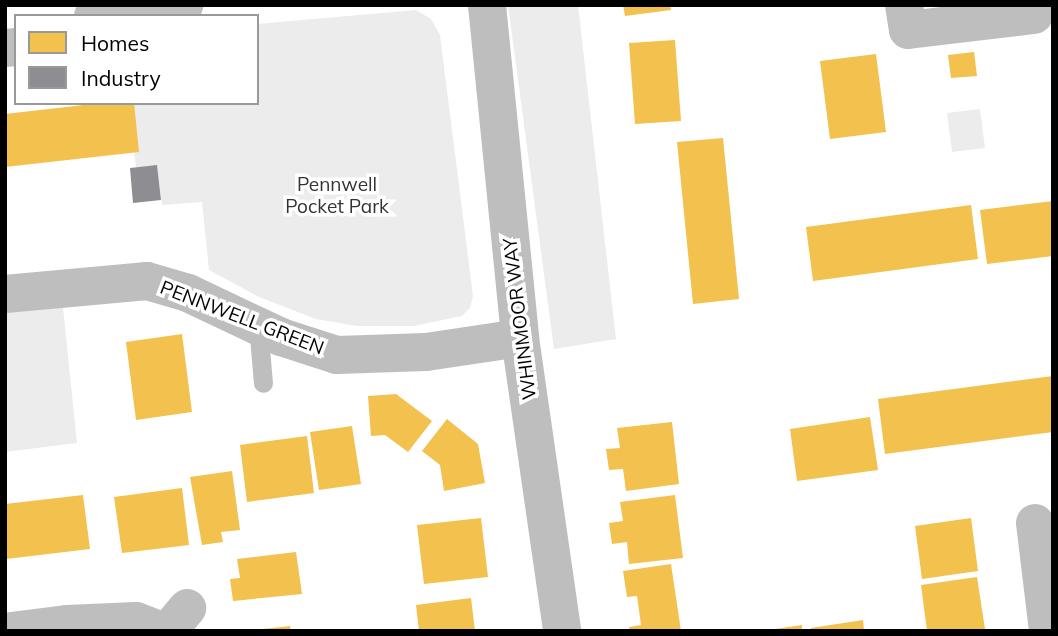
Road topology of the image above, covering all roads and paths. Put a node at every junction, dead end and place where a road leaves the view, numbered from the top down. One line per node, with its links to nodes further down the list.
1 (184, 5): 4 (street)
2 (487, 5): 8 (street, WHINMOOR WAY)
3 (904, 5): 5 (street)
4 (110, 14)
5 (1034, 15)
6 (5, 294): 7 (street, PENNWELL GREEN)
7 (258, 325): 8 (street, PENNWELL GREEN); 9 (lane)
8 (520, 338): 13 (street, WHINMOOR WAY)
9 (264, 383)
10 (1035, 523): 14 (street)
11 (172, 623): 12 (street)
12 (11, 631)
13 (562, 631)
14 (1048, 631)

